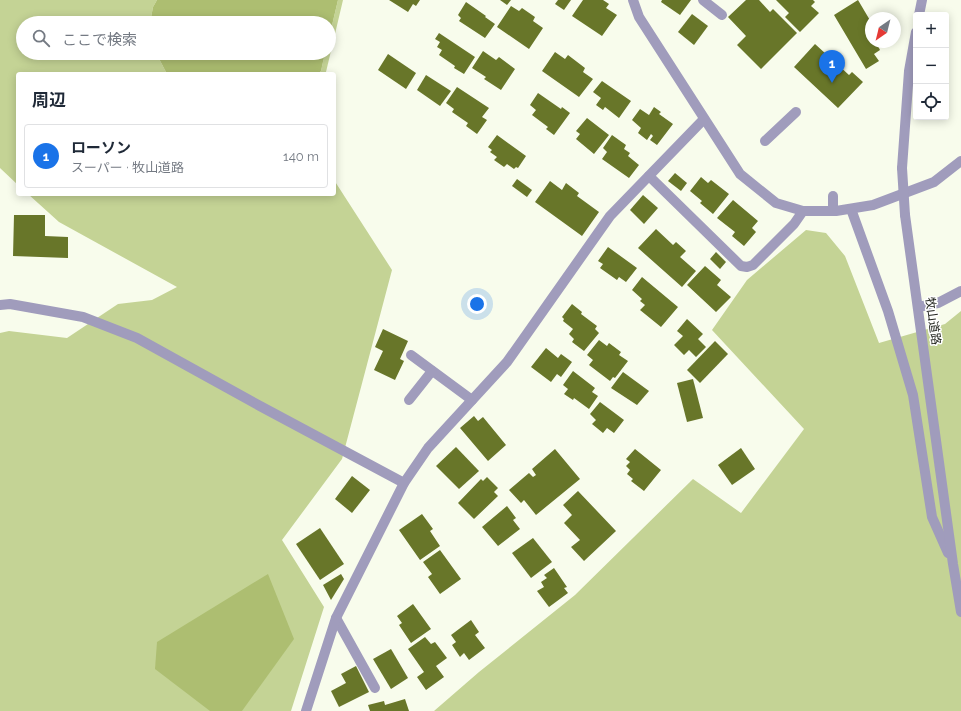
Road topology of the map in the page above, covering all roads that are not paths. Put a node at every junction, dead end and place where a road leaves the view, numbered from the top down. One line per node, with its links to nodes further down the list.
1 (633, 0): 8 (street)
2 (703, 0): 5 (street)
3 (922, 0): 4 (street)
4 (920, 12)
5 (722, 15)
6 (913, 48): 19 (street, 牧山道路, bridge)
7 (796, 112): 9 (street)
8 (704, 119): 11 (street); 14 (street)
9 (765, 141)
10 (961, 161): 13 (street)
11 (649, 176): 14 (street); 24 (street)
12 (833, 196): 15 (street)
13 (851, 209): 15 (street); 26 (street)
14 (803, 211): 15 (street)
15 (833, 211)
16 (961, 291): 19 (street)
17 (0, 304): 18 (street)
18 (10, 304): 20 (street); 25 (street)
19 (918, 307): 26 (street, 牧山道路)
20 (0, 310)
21 (411, 356): 22 (street)
22 (432, 371): 23 (street); 24 (street)
23 (409, 400)
24 (472, 400): 25 (street)
25 (404, 483): 28 (street)
26 (953, 564): 27 (street, 牧山道路)
27 (961, 612)
28 (336, 618): 29 (street); 30 (street)
29 (375, 688)
30 (306, 711)

